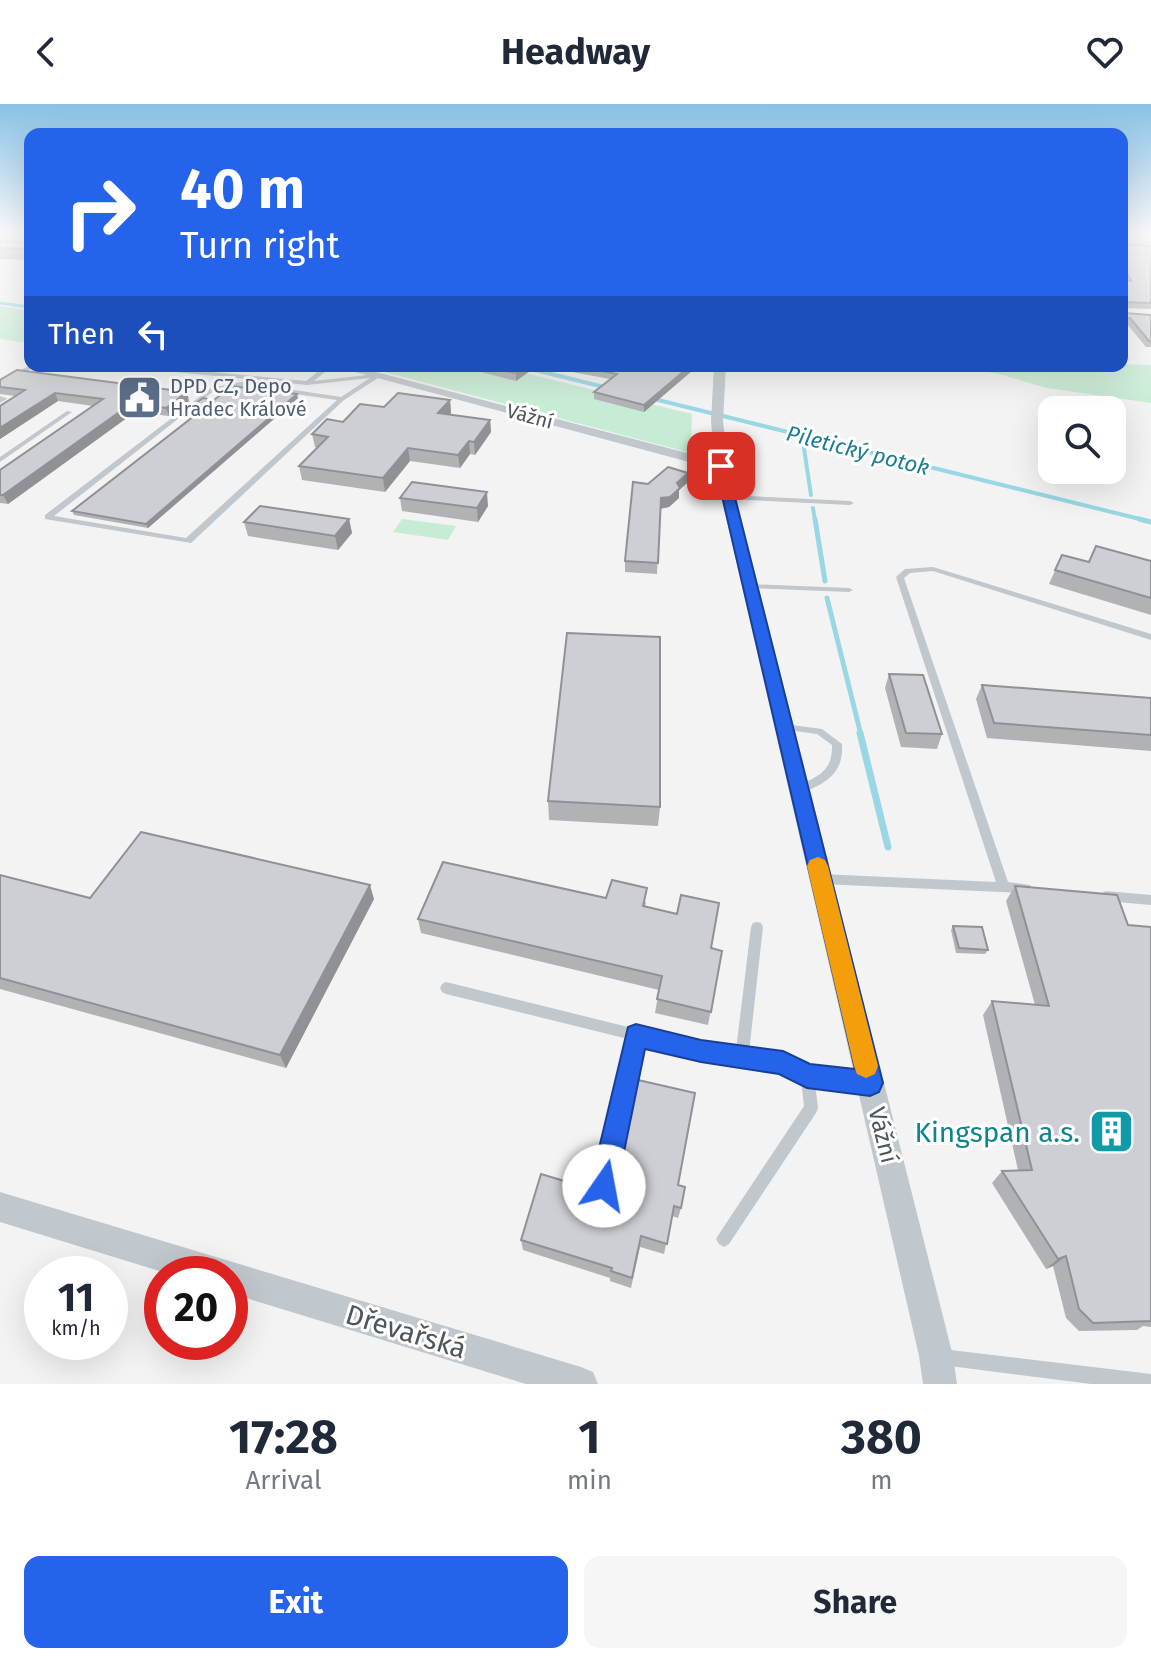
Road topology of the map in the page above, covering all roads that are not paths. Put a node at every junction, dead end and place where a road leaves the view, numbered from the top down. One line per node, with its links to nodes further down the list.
1 (24, 371): 8 (lane)
2 (195, 372): 7 (lane)
3 (321, 372): 7 (lane)
4 (362, 372): 6 (street, Vážní)
5 (720, 372): 12 (street, Vážní)
6 (378, 376): 7 (lane); 9 (lane); 12 (street, Vážní)
7 (307, 383)
8 (0, 385)
9 (342, 399): 9 (lane)
10 (69, 412): 11 (lane)
11 (0, 460)
12 (721, 466): 13 (street, Vážní)
13 (729, 497): 14 (lane); 15 (street, Vážní)
14 (850, 503)
15 (750, 586): 16 (lane); 18 (street, Vážní)
16 (849, 590)
17 (1151, 637): 21 (lane)
18 (784, 727): 19 (street, Vážní); 19 (lane)
19 (799, 790): 20 (street, Vážní)
20 (821, 879): 21 (lane); 30 (street, Vážní)
21 (1003, 886): 22 (lane)
22 (1033, 889)
23 (1092, 894): 24 (lane)
24 (1151, 900)
25 (757, 927): 28 (lane)
26 (446, 988): 27 (lane)
27 (636, 1035): 28 (lane); 31 (lane)
28 (742, 1057): 29 (lane)
29 (807, 1076): 30 (lane); 33 (lane)
30 (870, 1083): 36 (street, Vážní)
31 (604, 1186)
32 (0, 1207): 34 (street)
33 (724, 1239)
34 (161, 1256)
35 (248, 1282): 38 (street, Dřevařská)
36 (938, 1370): 37 (lane)
37 (1151, 1383)
38 (581, 1384)

